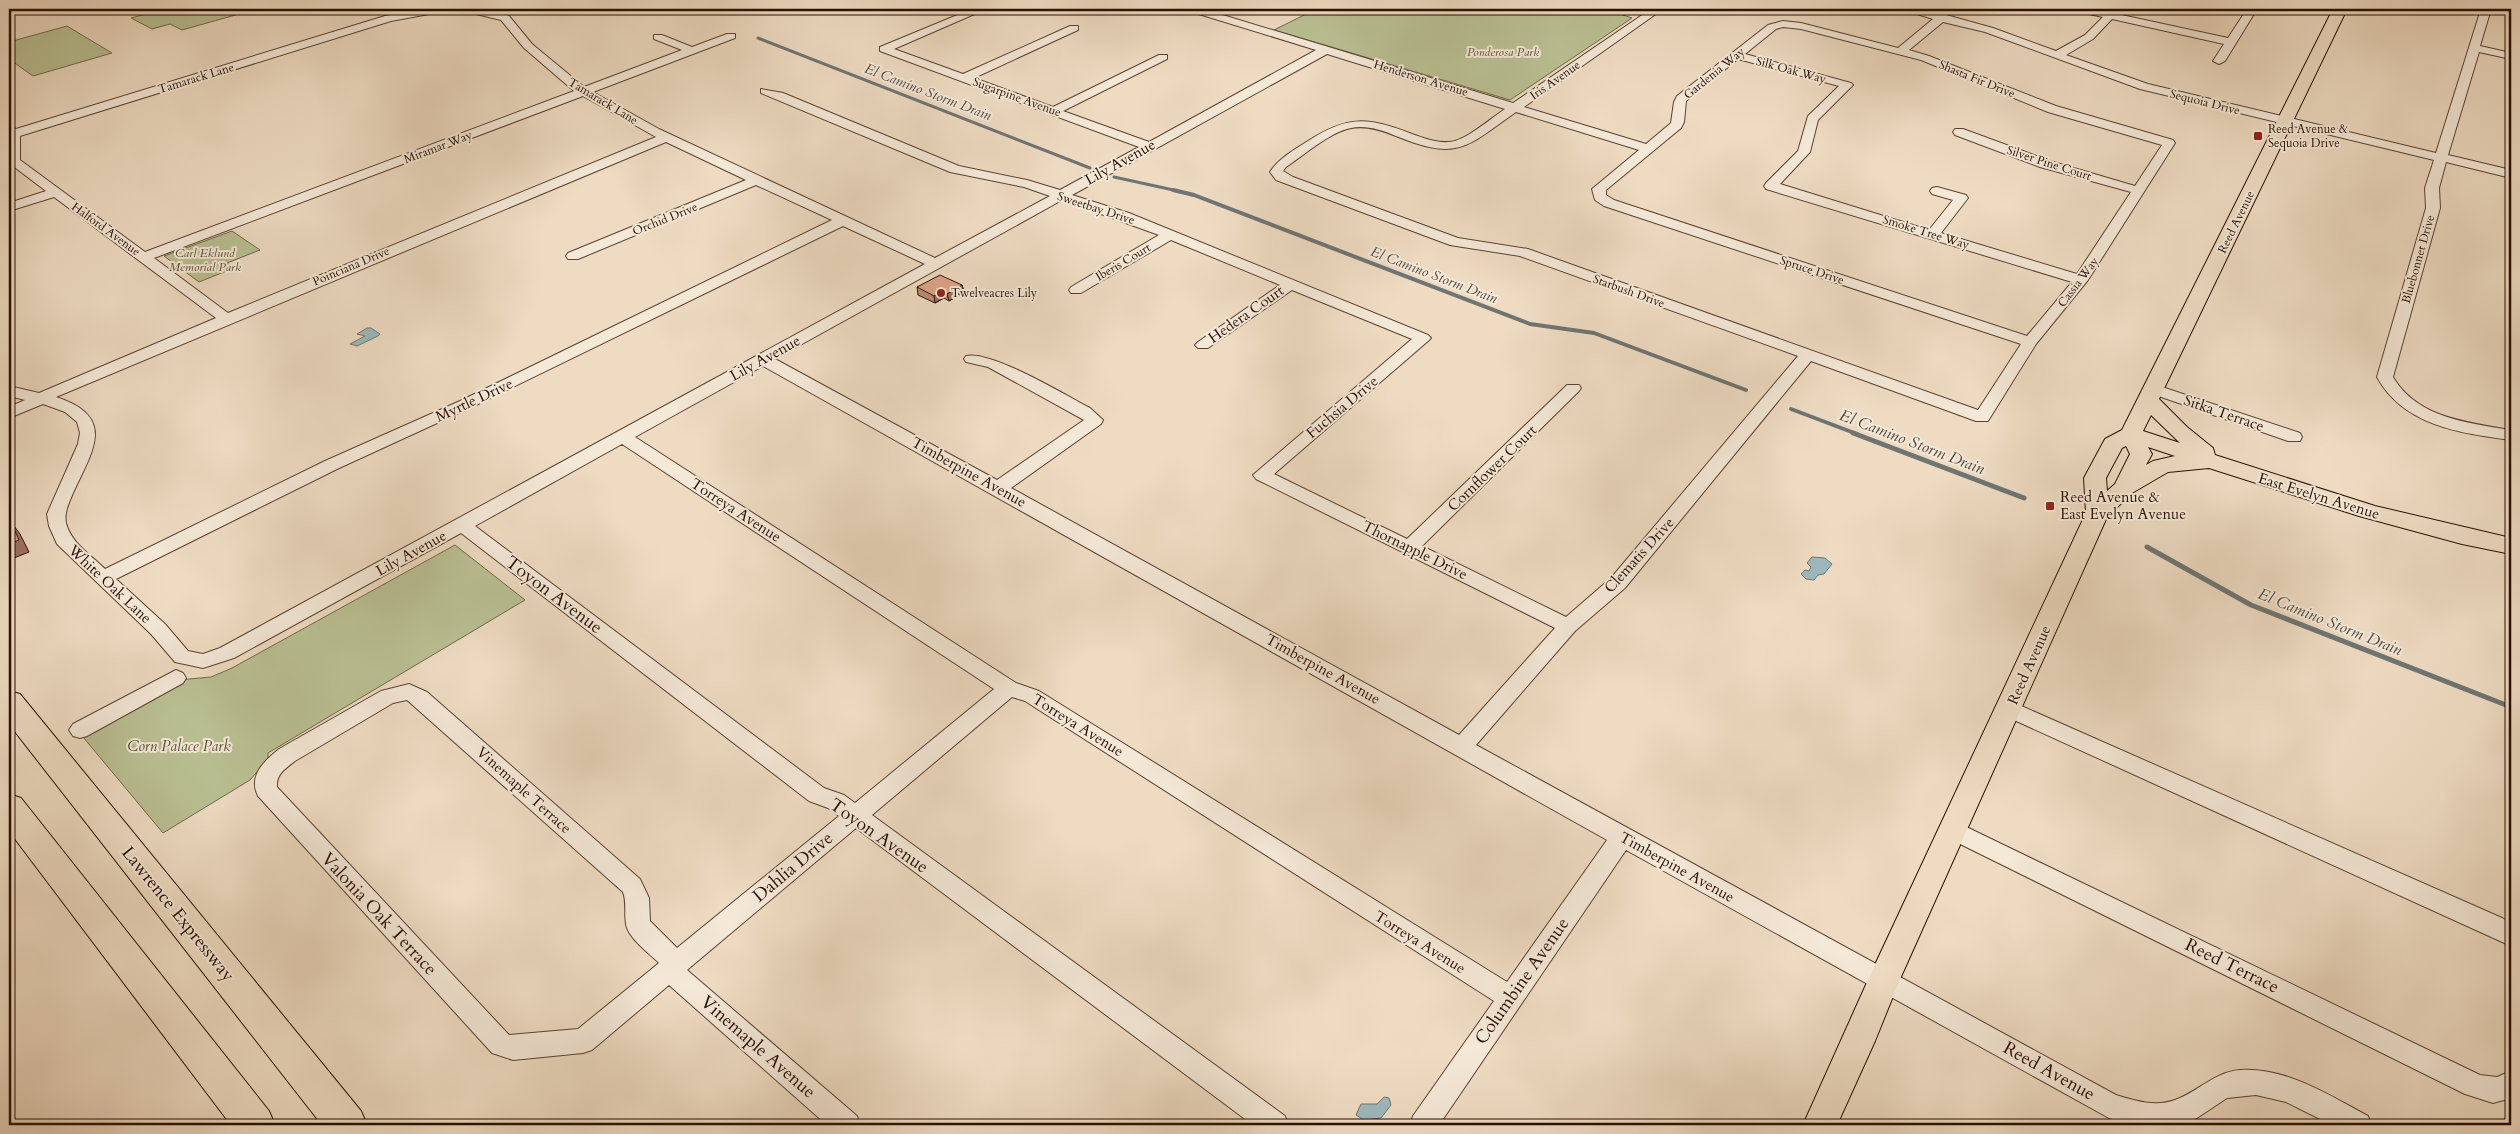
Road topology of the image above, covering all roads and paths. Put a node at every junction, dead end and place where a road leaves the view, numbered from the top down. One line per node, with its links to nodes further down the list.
1 (981, 9): 28 (street, Sugarpine Avenue)
2 (1194, 9): 12 (street, Henderson Avenue)
3 (1228, 9): 12 (street)
4 (1658, 9): 31 (street, Iris Avenue)
5 (1906, 9): 13 (street, Sequoia Drive)
6 (2079, 9): 11 (street)
7 (2252, 9): 18 (street)
8 (2340, 9): 33 (main road, Reed Avenue)
9 (2486, 9): 19 (street, Bluebonnet Drive)
10 (405, 11): 29 (street, Tamarack Lane); 34 (street, Tamarack Lane)
11 (2113, 12): 18 (street); 24 (street)
12 (1215, 15): 21 (street, Henderson Avenue)
13 (1942, 17): 22 (street); 24 (street, Sequoia Drive)
14 (1783, 24): 22 (street, Shasta Fir Drive); 23 (street, Gardenia Way)
15 (1074, 28): 28 (street)
16 (731, 36): 20 (street, Miramar Way)
17 (658, 37): 20 (street)
18 (2231, 42): 27 (street)
19 (2474, 48): 25 (street); 40 (street, Bluebonnet Drive)
20 (690, 50): 29 (street, Miramar Way)
21 (1326, 50): 31 (street, Henderson Avenue); 38 (street, Lily Avenue)
22 (1901, 51): 37 (street, Shasta Fir Drive)
23 (1736, 55): 39 (street, Gardenia Way); 44 (street, Silk Oak Way)
24 (2056, 55): 33 (street, Sequoia Drive)
25 (2511, 56)
26 (1163, 57): 32 (street)
27 (2219, 61)
28 (964, 78): 32 (street, Sugarpine Avenue)
29 (583, 91): 36 (street, Tamarack Lane); 55 (street, Miramar Way)
30 (765, 91): 49 (street, Sweetbay Drive)
31 (1516, 108): 39 (street, Henderson Avenue); 41 (street, Iris Avenue)
32 (1053, 111): 38 (street, Sugarpine Avenue)
33 (2285, 121): 40 (street, Sequoia Drive); 69 (main road, Reed Avenue)
34 (11, 131): 47 (street, Halford Avenue)
35 (1959, 132): 46 (street, Silver Pine Court)
36 (665, 138): 43 (street, Tamarack Lane); 60 (street, Poinciana Drive)
37 (2169, 143): 46 (street, Cassia Way)
38 (1149, 146): 49 (street, Lily Avenue)
39 (1648, 149): 48 (street, Gardenia Way)
40 (2442, 158): 42 (street, Sequoia Drive); 74 (street, Bluebonnet Drive)
41 (1276, 172): 64 (street, Starbush Drive)
42 (2511, 174)
43 (756, 180): 51 (street, Tamarack Lane); 54 (street, Orchid Drive)
44 (1771, 186): 52 (street, Smoke Tree Way)
45 (1937, 191): 52 (street)
46 (2140, 191): 57 (street, Cassia Way)
47 (54, 192): 50 (street); 55 (street, Halford Avenue)
48 (1598, 193): 62 (street, Spruce Drive)
49 (1060, 196): 53 (street, Sweetbay Drive); 56 (street, Lily Avenue)
50 (9, 207)
51 (842, 220): 56 (street, Tamarack Lane); 85 (street, Myrtle Drive)
52 (1933, 234): 57 (street, Smoke Tree Way)
53 (1170, 235): 58 (street, Sweetbay Drive); 59 (street, Iberis Court)
54 (573, 256)
55 (144, 257): 60 (street, Halford Avenue)
56 (936, 264): 65 (street, Lily Avenue)
57 (2081, 280): 62 (street, Cassia Way)
58 (1290, 284): 61 (street, Sweetbay Drive); 63 (street, Hedera Court)
59 (1076, 290)
60 (226, 318): 70 (street, Poinciana Drive)
61 (1423, 338): 78 (street, Fuchsia Drive)
62 (2030, 342): 72 (street, Cassia Way)
63 (1203, 345)
64 (1807, 356): 72 (street, Starbush Drive); 86 (street, Clematis Drive)
65 (763, 359): 75 (street, Lily Avenue); 79 (street, Timberpine Avenue)
66 (972, 359): 79 (street)
67 (1573, 388): 84 (street, Cornflower Court)
68 (9, 391): 70 (street)
69 (2151, 394): 73 (main road, Reed Avenue); 76 (street, Sitka Terrace); 77 (main road)
70 (39, 398): 71 (street, Poinciana Drive); 85 (street, White Oak Lane)
71 (9, 413)
72 (1982, 417)
73 (2131, 434): 77 (main road, East Evelyn Avenue); 80 (main road, Reed Avenue); 81 (main road, Reed Avenue)
74 (2511, 435)
75 (622, 436): 82 (street, Lily Avenue); 89 (street, Torreya Avenue)
76 (2294, 437)
77 (2219, 464): 80 (main road); 83 (main road, East Evelyn Avenue)
78 (1262, 475): 84 (street, Thornapple Drive)
79 (998, 488): 94 (street, Timberpine Avenue)
80 (2124, 488): 81 (main road, Reed Avenue)
81 (2097, 512): 91 (main road, Reed Avenue)
82 (462, 525): 87 (street, Lily Avenue); 96 (street, Toyon Avenue)
83 (2511, 546)
84 (1410, 548): 86 (street, Thornapple Drive)
85 (104, 577): 87 (street, White Oak Lane)
86 (1568, 626): 94 (street, Clematis Drive)
87 (203, 660)
88 (176, 678): 93 (street)
89 (1009, 688): 96 (street, Dahlia Drive); 102 (street, Torreya Avenue)
90 (9, 702): 107 (highway, Lawrence Expressway)
91 (2010, 708): 97 (main road, Reed Avenue); 99 (street)
92 (329, 729): 100 (street, Vinemaple Terrace); 103 (street, Valonia Oak Terrace)
93 (80, 730)
94 (1462, 746): 98 (street, Timberpine Avenue)
95 (9, 806): 106 (highway)
96 (855, 816): 100 (street, Dahlia Drive); 108 (street, Toyon Avenue)
97 (1954, 830): 101 (main road, Reed Avenue); 104 (street, Reed Terrace)
98 (1622, 837): 101 (street, Timberpine Avenue); 102 (street, Columbine Avenue)
99 (2511, 935)
100 (673, 966): 103 (street, Dahlia Drive); 105 (street, Vinemaple Avenue)
101 (1884, 979): 110 (main road, Reed Avenue); 111 (street, Reed Avenue)
102 (1510, 998): 109 (street, Columbine Avenue)
103 (583, 1041)
104 (2511, 1084)
105 (836, 1122)
106 (255, 1125)
107 (347, 1125)
108 (1275, 1125)
109 (1423, 1125)
110 (1820, 1125)
111 (2358, 1125)

